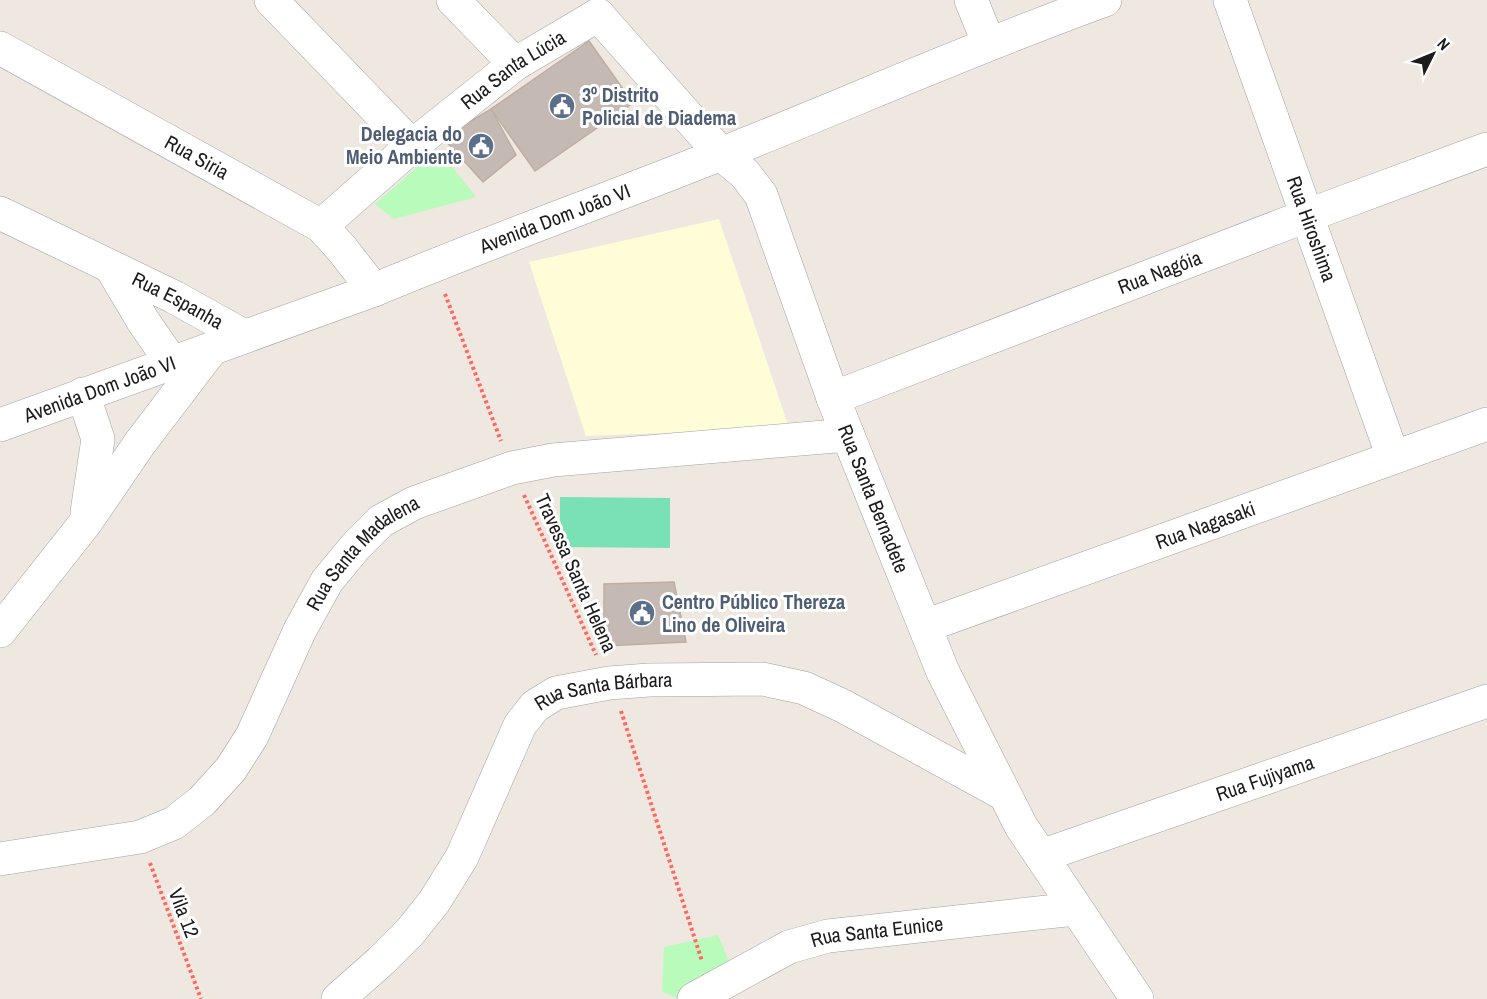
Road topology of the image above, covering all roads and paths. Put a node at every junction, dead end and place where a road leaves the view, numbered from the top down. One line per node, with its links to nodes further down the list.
1 (270, 0): 10 (street)
2 (453, 0): 9 (street)
3 (971, 0): 7 (street)
4 (1230, 0): 14 (street, Rua Hiroshima)
5 (1096, 2): 7 (street, Avenida Dom João VI)
6 (598, 8): 9 (street, Rua Santa Lúcia); 12 (street, Rua Santa Bernadete)
7 (989, 44): 12 (street, Avenida Dom João VI)
8 (0, 48): 15 (street, Rua Siria)
9 (514, 64): 10 (street, Rua Santa Lúcia)
10 (412, 146): 15 (street, Rua Santa Lúcia)
11 (1487, 149): 14 (street, Rua Nagóia)
12 (721, 154): 16 (street, Avenida Dom João VI); 23 (street, Rua Santa Bernadete)
13 (0, 213): 17 (street, Rua Espanha)
14 (1306, 216): 23 (street, Rua Nagóia); 29 (street, Rua Hiroshima)
15 (321, 226): 18 (street, Rua Siria)
16 (434, 265): 18 (street, Avenida Dom João VI); 30 (path, Travessa Santa Helena)
17 (111, 267): 19 (street, Rua Espanha); 21 (street, Rua Espanha)
18 (375, 291): 19 (street, Avenida Dom João VI)
19 (244, 336): 20 (street, Avenida Dom João VI)
20 (211, 350): 21 (street, Avenida Dom João VI); 26 (street)
21 (172, 363): 22 (street, Avenida Dom João VI)
22 (83, 394): 24 (street, Avenida Dom João VI); 28 (street)
23 (833, 398): 27 (street, Rua Santa Bernadete)
24 (0, 424)
25 (1487, 424): 29 (street, Rua Nagasaki)
26 (148, 432): 28 (street); 31 (street)
27 (848, 435): 30 (street, Rua Santa Madalena); 32 (street, Rua Santa Bernadete)
28 (98, 439): 31 (street)
29 (1393, 457): 32 (street, Rua Nagasaki)
30 (512, 468): 34 (path, Travessa Santa Helena); 37 (street, Rua Santa Madalena)
31 (86, 522): 33 (street)
32 (925, 626): 36 (street, Rua Santa Bernadete)
33 (0, 631)
34 (609, 682): 36 (street, Rua Santa Bárbara); 41 (path, Travessa Santa Helena); 43 (street, Rua Santa Bárbara)
35 (1487, 700): 38 (street, Rua Fujiyama)
36 (1005, 794): 38 (street, Rua Santa Bernadete)
37 (140, 837): 39 (street, Rua Santa Madalena); 42 (path, Vila 12)
38 (1041, 856): 40 (street, Rua Santa Bernadete)
39 (0, 859)
40 (1075, 909): 41 (street, Rua Santa Eunice); 44 (street, Rua Santa Bernadete)
41 (702, 994)
42 (201, 999)
43 (338, 999)
44 (1137, 999)

